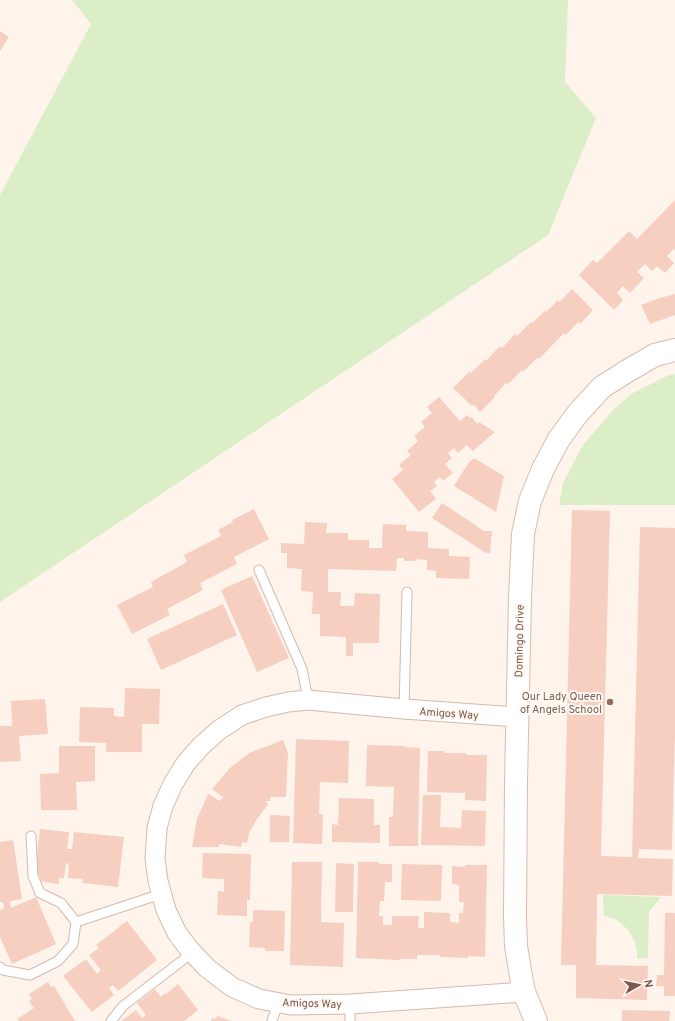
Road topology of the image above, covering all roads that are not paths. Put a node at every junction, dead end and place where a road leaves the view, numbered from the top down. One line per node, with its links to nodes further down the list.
1 (675, 350): 6 (street, Domingo Drive)
2 (259, 570): 4 (lane)
3 (407, 592): 5 (lane)
4 (308, 700): 5 (street, Amigos Way); 8 (street, Amigos Way)
5 (404, 710): 6 (street, Amigos Way)
6 (518, 717): 12 (street, Domingo Drive)
7 (31, 836): 9 (lane)
8 (161, 894): 9 (lane); 10 (street, Amigos Way)
9 (76, 922): 11 (lane)
10 (192, 953): 13 (street, Amigos Way); 15 (lane)
11 (0, 967)
12 (524, 992): 14 (street, Amigos Way); 17 (street, Domingo Drive)
13 (278, 1003): 14 (street, Amigos Way); 16 (lane)
14 (350, 1013)
15 (111, 1021)
16 (272, 1021)
17 (536, 1021)

